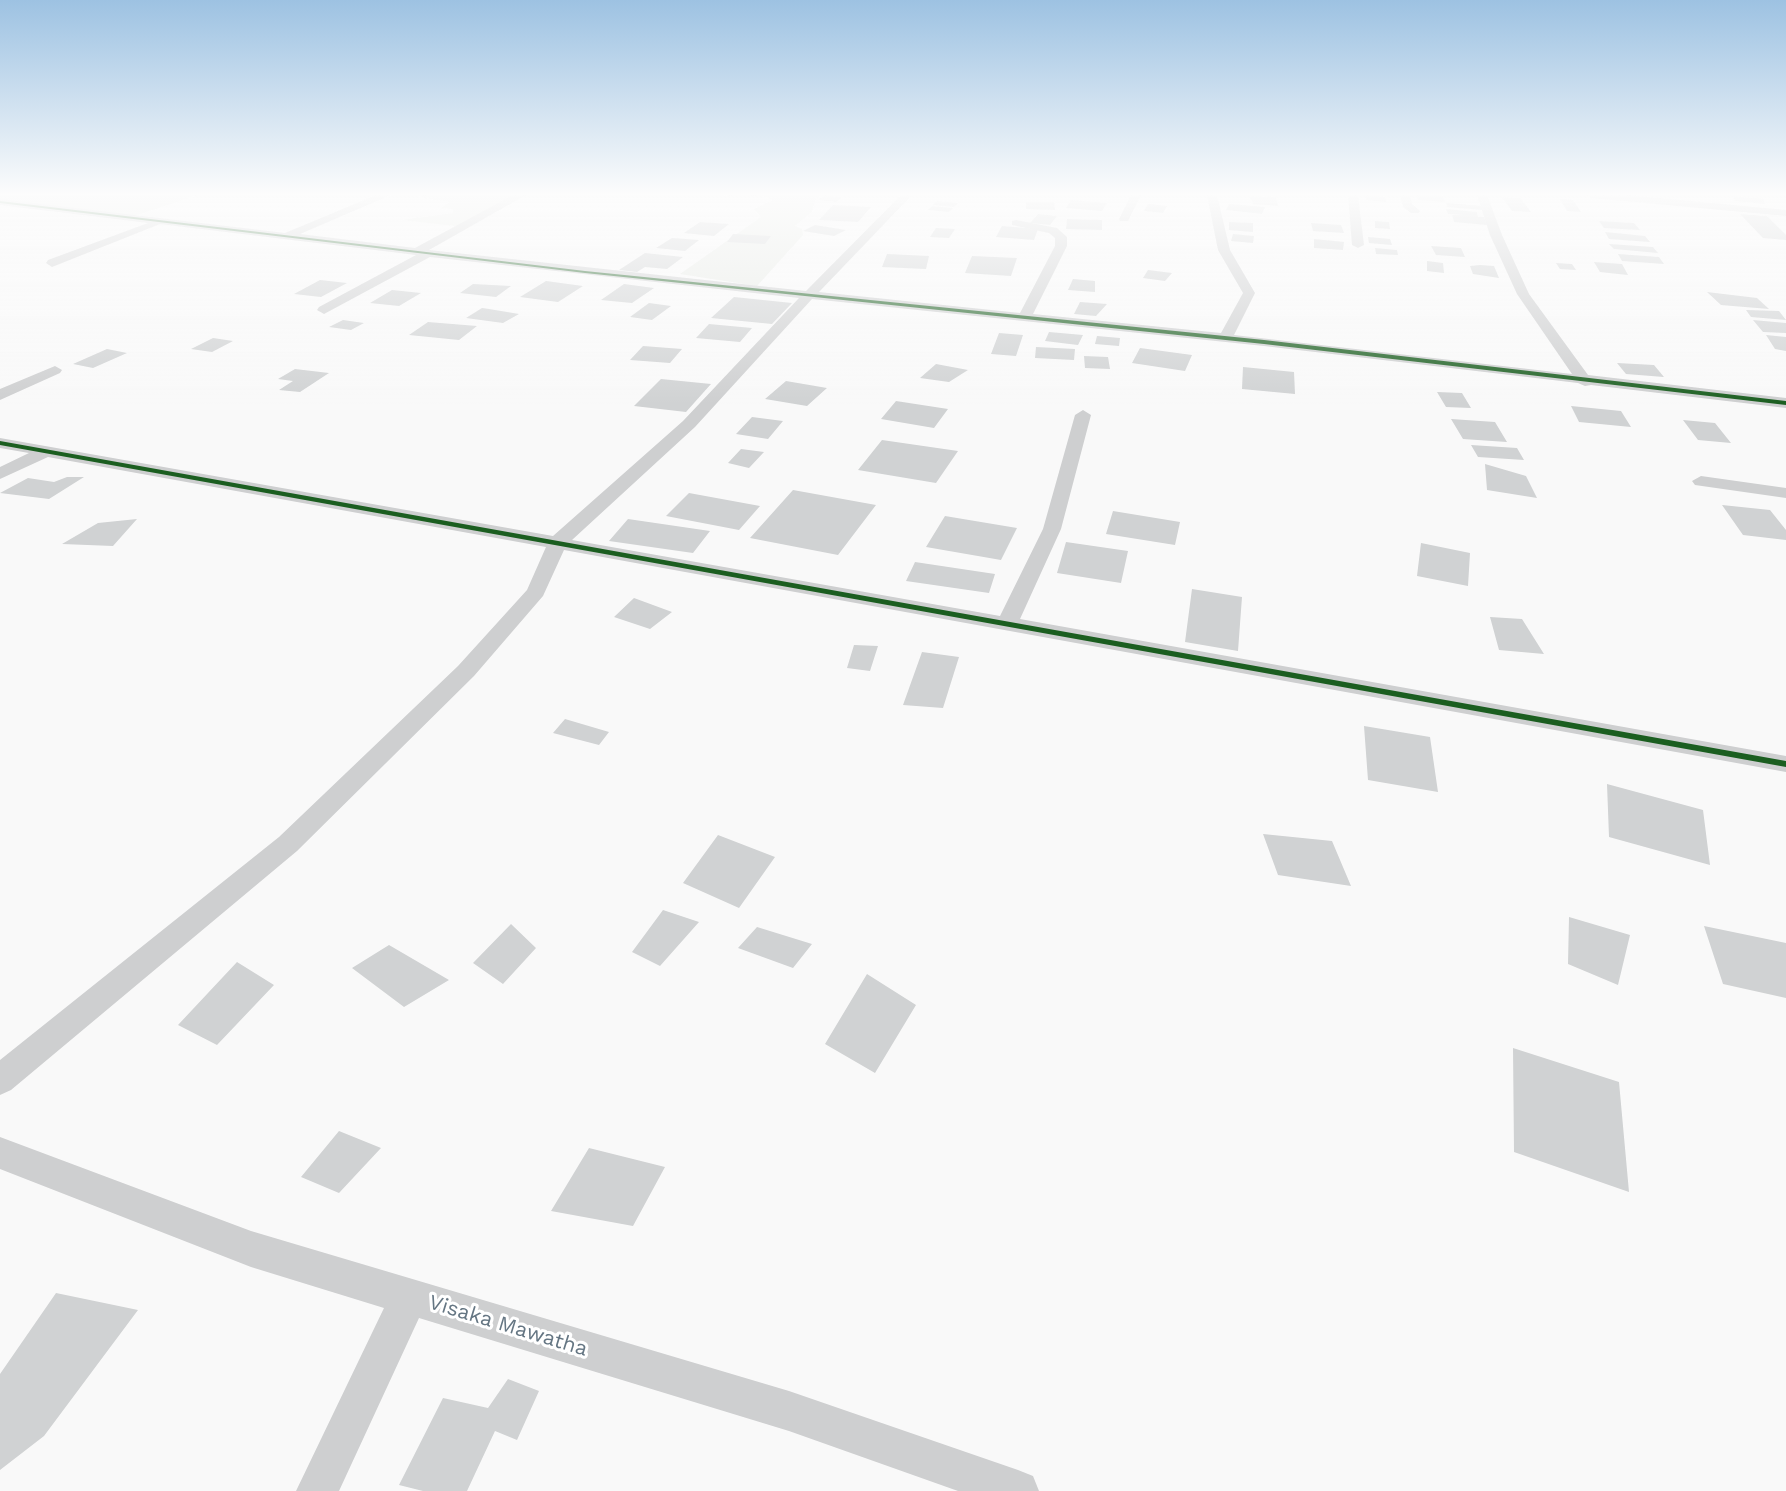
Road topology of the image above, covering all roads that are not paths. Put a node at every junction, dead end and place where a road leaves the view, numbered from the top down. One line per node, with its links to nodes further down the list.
1 (402, 265): 8 (street)
2 (526, 265): 7 (street)
3 (839, 265): 7 (street)
4 (1052, 265): 9 (street)
5 (1232, 265): 10 (street)
6 (1510, 265): 12 (street)
7 (808, 296): 9 (street); 21 (street)
8 (324, 310)
9 (1025, 317): 10 (street)
10 (1225, 338): 12 (street)
11 (55, 370): 13 (street)
12 (1585, 382): 14 (street)
13 (0, 395)
14 (1786, 403)
15 (1083, 415): 22 (street)
16 (0, 443): 17 (street)
17 (47, 451): 18 (street); 21 (street)
18 (0, 474)
19 (1701, 481): 20 (street)
20 (1786, 494)
21 (558, 542): 22 (street); 24 (street)
22 (1008, 622): 23 (street)
23 (1786, 764)
24 (0, 1080)
25 (0, 1153): 26 (street, Visaka Mawatha)
26 (409, 1297): 27 (street); 28 (street, Visaka Mawatha)
27 (317, 1491)
28 (1018, 1491)

